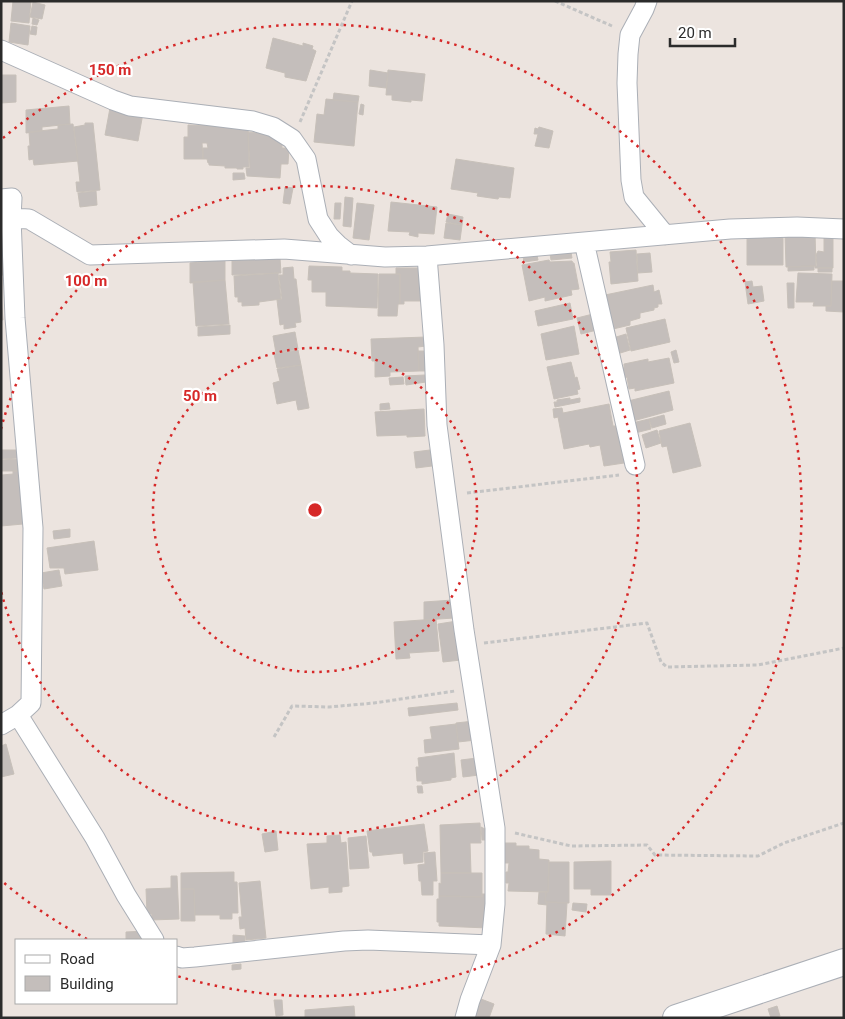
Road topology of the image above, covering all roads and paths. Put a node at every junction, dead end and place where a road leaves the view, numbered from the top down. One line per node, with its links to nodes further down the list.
1 (352, 1): 6 (path)
2 (555, 1): 4 (path)
3 (647, 1): 4 (street)
4 (630, 35): 10 (street)
5 (1, 50): 6 (street)
6 (292, 139): 12 (street)
7 (1, 199): 8 (street)
8 (11, 218): 12 (street); 19 (street)
9 (844, 229): 10 (street)
10 (665, 235): 11 (street)
11 (584, 242): 13 (street); 14 (street)
12 (351, 255): 13 (street)
13 (427, 256): 15 (street)
14 (628, 470): 15 (path)
15 (446, 495): 16 (street)
16 (466, 645): 17 (path); 18 (street)
17 (844, 648)
18 (473, 688): 21 (path); 23 (street)
19 (18, 715): 20 (street); 24 (street)
20 (1, 725)
21 (274, 737)
22 (844, 823): 23 (path)
23 (495, 828): 25 (street)
24 (153, 939)
25 (491, 945): 26 (street); 28 (street)
26 (178, 957)
27 (844, 962): 29 (main road)
28 (465, 1018)
29 (676, 1018)

